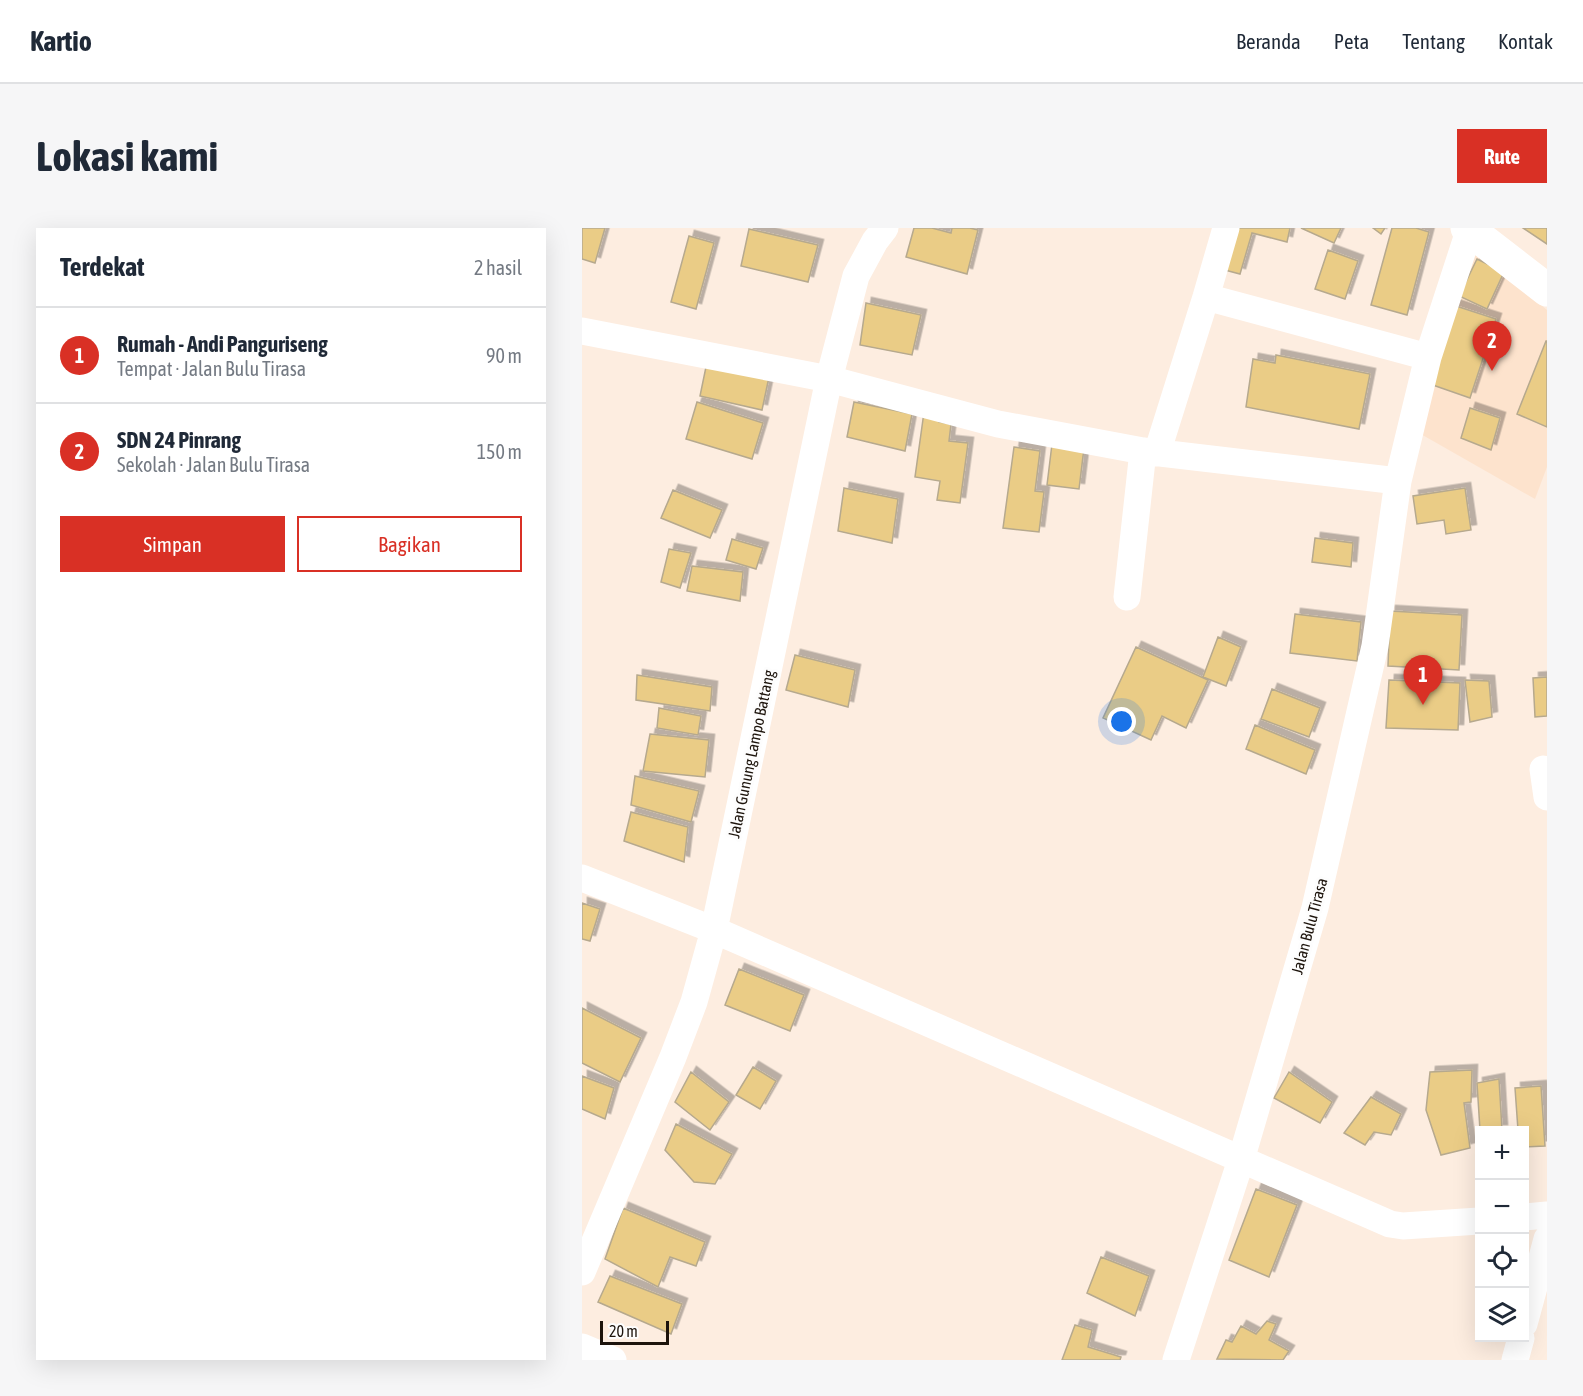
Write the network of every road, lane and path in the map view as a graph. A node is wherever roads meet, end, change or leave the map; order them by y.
1 (885, 228) edge
2 (1226, 228) edge
3 (1469, 229) edge
4 (1547, 290) edge
5 (1206, 297) junction
6 (582, 331) edge
7 (1428, 357) junction
8 (829, 379) junction
9 (1150, 452) junction
10 (1398, 481) junction
11 (1127, 597) dead end
12 (1543, 769) dead end
13 (1547, 797) edge
14 (582, 878) edge
15 (714, 930) junction
16 (1241, 1160) junction
17 (1547, 1215) edge
18 (1529, 1217) edge
19 (1475, 1221) edge
20 (1547, 1239) edge
21 (582, 1272) edge
22 (1529, 1305) edge
23 (1520, 1342) edge
24 (582, 1347) edge
25 (613, 1360) edge
26 (1176, 1360) edge
27 (1515, 1360) edge

1 - 8 street, Jalan Gunung Lampo Battang
2 - 5 street
3 - 4 main road
3 - 7 street, Jalan Bulu Tirasa
5 - 7 street
5 - 9 street
6 - 8 street
7 - 10 street, Jalan Bulu Tirasa
8 - 9 street
8 - 15 street, Jalan Gunung Lampo Battang
9 - 10 street
9 - 11 street
10 - 16 street, Jalan Bulu Tirasa
12 - 13 street
14 - 15 street
15 - 16 street
15 - 21 street, Jalan Gunung Lampo Battang
16 - 19 street
16 - 26 street, Jalan Bulu Tirasa
17 - 18 street
20 - 22 street
23 - 27 street
24 - 25 street

